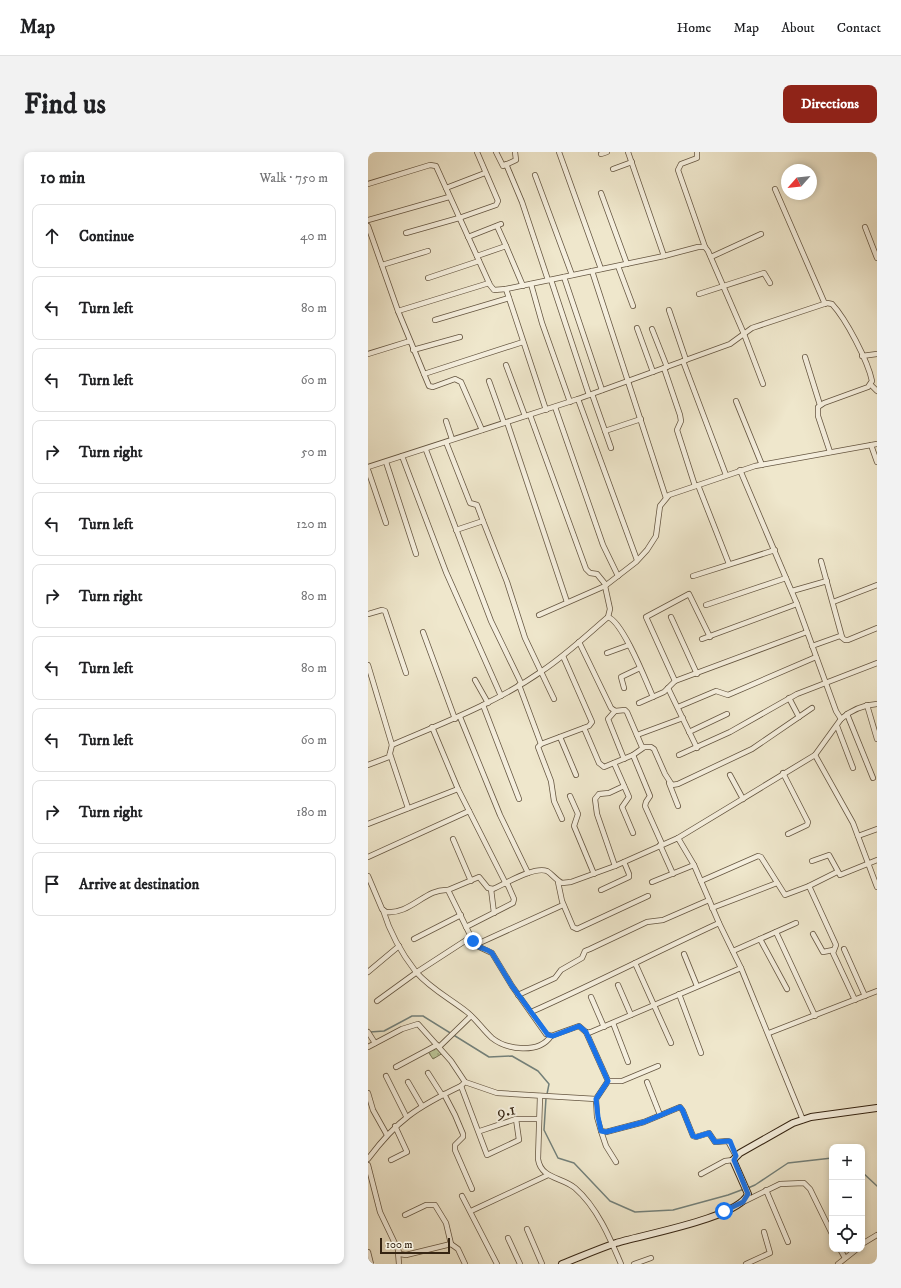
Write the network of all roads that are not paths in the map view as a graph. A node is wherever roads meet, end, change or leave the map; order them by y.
1 (477, 152) edge
2 (496, 152) edge
3 (515, 152) edge
4 (559, 152) edge
5 (607, 152) edge
6 (628, 152) edge
7 (697, 152) edge
8 (601, 154) dead end
9 (632, 162) junction
10 (506, 164) junction
11 (613, 169) dead end
12 (485, 173) junction
13 (535, 175) dead end
14 (368, 184) edge
15 (446, 188) junction
16 (775, 189) dead end
17 (601, 194) dead end
18 (449, 197) junction
19 (459, 218) junction
20 (368, 220) edge
21 (368, 226) edge
22 (865, 227) dead end
23 (406, 233) dead end
24 (761, 234) dead end
25 (468, 237) junction
26 (506, 246) junction
27 (705, 247) junction
28 (428, 251) dead end
29 (664, 256) junction
30 (711, 257) junction
31 (877, 258) edge
32 (478, 259) junction
33 (627, 264) junction
34 (382, 265) junction
35 (618, 266) junction
36 (601, 269) junction
37 (592, 271) junction
38 (572, 275) junction
39 (564, 277) junction
40 (428, 278) dead end
41 (550, 280) junction
42 (489, 283) junction
43 (770, 283) dead end
44 (531, 284) junction
45 (523, 286) junction
46 (723, 286) junction
47 (506, 289) junction
48 (699, 294) dead end
49 (509, 298) junction
50 (825, 304) junction
51 (633, 306) dead end
52 (669, 310) dead end
53 (398, 311) junction
54 (436, 320) dead end
55 (637, 328) dead end
56 (652, 329) dead end
57 (744, 334) junction
58 (460, 336) dead end
59 (410, 341) junction
60 (523, 342) junction
61 (414, 350) junction
62 (368, 354) edge
63 (877, 354) edge
64 (862, 356) junction
65 (805, 357) dead end
66 (684, 360) junction
67 (506, 365) dead end
68 (665, 367) junction
69 (653, 372) junction
70 (424, 374) junction
71 (489, 381) dead end
72 (628, 381) junction
73 (763, 384) dead end
74 (873, 384) edge
75 (602, 390) junction
76 (877, 391) edge
77 (591, 395) junction
78 (578, 399) junction
79 (736, 401) dead end
80 (570, 402) junction
81 (820, 405) junction
82 (555, 407) junction
83 (546, 410) junction
84 (530, 415) junction
85 (524, 416) junction
86 (641, 419) junction
87 (446, 421) dead end
88 (506, 422) junction
89 (482, 430) junction
90 (605, 431) junction
91 (452, 439) junction
92 (446, 442) junction
93 (877, 444) edge
94 (871, 445) junction
95 (611, 448) dead end
96 (426, 450) junction
97 (830, 452) junction
98 (402, 456) junction
99 (386, 462) junction
100 (877, 462) edge
101 (762, 465) junction
102 (368, 467) edge
103 (368, 470) edge
104 (740, 470) junction
105 (726, 475) junction
106 (697, 485) junction
107 (666, 498) junction
108 (483, 521) junction
109 (386, 523) dead end
110 (456, 530) junction
111 (775, 550) junction
112 (416, 554) dead end
113 (638, 560) junction
114 (821, 561) dead end
115 (729, 564) junction
116 (618, 576) junction
117 (693, 576) dead end
118 (786, 578) junction
119 (827, 581) junction
120 (877, 584) edge
121 (606, 585) junction
122 (792, 591) junction
123 (567, 602) junction
124 (833, 602) junction
125 (797, 604) junction
126 (706, 605) dead end
127 (368, 614) edge
128 (539, 615) dead end
129 (608, 617) junction
130 (671, 617) dead end
131 (877, 628) edge
132 (423, 632) dead end
133 (807, 632) junction
134 (710, 637) junction
135 (842, 637) junction
136 (702, 640) dead end
137 (579, 642) junction
138 (629, 645) junction
139 (812, 646) junction
140 (607, 653) dead end
141 (563, 656) junction
142 (816, 657) junction
143 (877, 663) edge
144 (368, 665) edge
145 (640, 668) junction
146 (542, 672) junction
147 (406, 673) dead end
148 (697, 674) junction
149 (475, 680) dead end
150 (674, 681) junction
151 (826, 683) junction
152 (520, 684) junction
153 (624, 688) dead end
154 (668, 688) junction
155 (501, 696) junction
156 (653, 697) junction
157 (789, 698) junction
158 (554, 699) dead end
159 (639, 703) dead end
160 (486, 704) junction
161 (877, 704) edge
162 (867, 705) junction
163 (678, 707) junction
164 (812, 708) dead end
165 (615, 711) junction
166 (727, 714) dead end
167 (847, 714) junction
168 (460, 717) junction
169 (683, 718) junction
170 (799, 718) junction
171 (455, 719) junction
172 (841, 719) junction
173 (837, 726) junction
174 (432, 727) junction
175 (584, 728) junction
176 (689, 732) junction
177 (637, 735) junction
178 (560, 737) junction
179 (877, 739) edge
180 (541, 744) junction
181 (392, 745) junction
182 (643, 748) junction
183 (697, 748) junction
184 (390, 754) junction
185 (633, 755) junction
186 (679, 755) dead end
187 (815, 755) junction
188 (624, 759) junction
189 (614, 764) junction
190 (368, 765) edge
191 (854, 768) dead end
192 (783, 773) junction
193 (576, 775) dead end
194 (730, 775) dead end
195 (873, 778) dead end
196 (669, 783) junction
197 (624, 786) junction
198 (458, 789) junction
199 (570, 796) dead end
200 (519, 799) dead end
201 (743, 799) junction
202 (678, 806) dead end
203 (408, 808) junction
204 (469, 811) junction
205 (562, 819) dead end
206 (368, 824) edge
207 (877, 829) edge
208 (633, 833) dead end
209 (788, 834) dead end
210 (858, 836) junction
211 (678, 838) junction
212 (453, 840) dead end
213 (661, 844) junction
214 (368, 857) edge
215 (877, 860) edge
216 (812, 861) dead end
217 (624, 862) junction
218 (868, 864) junction
219 (694, 865) junction
220 (615, 866) junction
221 (837, 872) junction
222 (528, 873) junction
223 (594, 874) junction
224 (673, 874) junction
225 (368, 876) edge
226 (471, 881) junction
227 (701, 881) junction
228 (558, 882) junction
229 (652, 882) dead end
230 (507, 883) junction
231 (777, 883) junction
232 (809, 886) junction
233 (877, 887) edge
234 (491, 889) junction
235 (448, 890) junction
236 (601, 890) dead end
237 (648, 896) dead end
238 (709, 900) junction
239 (563, 905) junction
240 (712, 908) junction
241 (382, 909) junction
242 (494, 913) junction
243 (461, 916) junction
244 (796, 923) dead end
245 (719, 924) junction
246 (466, 927) junction
247 (776, 932) junction
248 (813, 934) dead end
249 (471, 937) junction
250 (414, 939) dead end
251 (760, 939) junction
252 (475, 945) junction
253 (399, 946) junction
254 (844, 949) dead end
255 (833, 950) junction
256 (733, 951) junction
257 (684, 954) dead end
258 (635, 963) junction
259 (741, 968) junction
260 (368, 972) edge
261 (417, 972) junction
262 (618, 985) dead end
263 (697, 986) junction
264 (787, 989) dead end
265 (877, 991) edge
266 (518, 994) junction
267 (679, 994) junction
268 (865, 996) junction
269 (591, 997) dead end
270 (855, 1000) junction
271 (376, 1001) dead end
272 (654, 1005) junction
273 (531, 1012) junction
274 (631, 1015) junction
275 (471, 1016) junction
276 (815, 1016) junction
277 (613, 1024) junction
278 (604, 1027) junction
279 (586, 1032) junction
280 (769, 1033) junction
281 (369, 1034) edge
282 (551, 1036) junction
283 (375, 1043) junction
284 (671, 1043) dead end
285 (438, 1046) junction
286 (368, 1047) edge
287 (701, 1053) dead end
288 (628, 1062) dead end
289 (658, 1066) dead end
290 (396, 1068) dead end
291 (428, 1073) dead end
292 (386, 1076) dead end
293 (608, 1081) junction
294 (408, 1082) dead end
295 (647, 1082) dead end
296 (463, 1084) junction
297 (368, 1093) edge
298 (443, 1095) junction
299 (541, 1096) junction
300 (596, 1099) junction
301 (422, 1106) junction
302 (877, 1108) edge
303 (660, 1115) junction
304 (406, 1116) junction
305 (516, 1119) junction
306 (539, 1119) junction
307 (802, 1120) junction
308 (395, 1126) junction
309 (480, 1131) junction
310 (601, 1131) junction
311 (387, 1135) junction
312 (368, 1156) edge
313 (735, 1158) junction
314 (391, 1160) dead end
315 (616, 1162) dead end
316 (368, 1165) edge
317 (701, 1174) dead end
318 (548, 1175) junction
319 (472, 1189) dead end
320 (766, 1190) junction
321 (462, 1196) dead end
322 (743, 1202) junction
323 (471, 1211) junction
324 (405, 1215) dead end
325 (829, 1228) edge
326 (527, 1229) dead end
327 (764, 1232) dead end
328 (877, 1235) edge
329 (508, 1238) dead end
330 (788, 1242) dead end
331 (865, 1242) edge
332 (451, 1244) junction
333 (612, 1244) junction
334 (368, 1252) edge
335 (398, 1252) junction
336 (842, 1252) edge
337 (853, 1252) edge
338 (651, 1258) dead end
339 (845, 1258) junction
340 (371, 1264) edge
341 (399, 1264) edge
342 (466, 1264) edge
343 (497, 1264) edge
344 (520, 1264) edge
345 (542, 1264) edge
346 (562, 1264) edge
347 (621, 1264) edge
348 (634, 1264) edge
349 (746, 1264) edge
350 (838, 1264) edge

1 - 12 street
2 - 10 street
3 - 10 street
4 - 36 street
5 - 8 street
6 - 9 street
7 - 27 street
9 - 11 street
9 - 29 street
10 - 41 street
12 - 15 street
12 - 19 street
13 - 38 street
14 - 15 street
15 - 18 street
16 - 50 street
17 - 33 street
18 - 19 street
18 - 20 street
19 - 23 street
19 - 25 street
21 - 34 street
22 - 31 street
24 - 30 street
25 - 26 street
25 - 32 street
26 - 32 street
26 - 45 street
27 - 29 street
27 - 30 street
28 - 34 street
29 - 33 street
30 - 46 street
32 - 40 street
32 - 42 street
33 - 35 street
34 - 53 street
35 - 36 street
35 - 51 street
36 - 37 street
37 - 38 street
37 - 72 street
38 - 39 street
39 - 41 street
39 - 75 street
41 - 44 street
41 - 77 street
42 - 47 street
42 - 53 street
43 - 46 street
44 - 45 street
44 - 80 street
45 - 47 street
46 - 48 street
46 - 57 street
47 - 49 street
49 - 54 street
49 - 60 street
50 - 57 street
50 - 64 street
52 - 66 street
53 - 59 street
55 - 69 street
56 - 68 street
57 - 66 street
57 - 73 street
58 - 61 street
59 - 61 street
59 - 62 street
60 - 70 street
60 - 83 street
61 - 70 street
63 - 64 street
64 - 74 street
65 - 81 street
66 - 68 street
66 - 105 street
67 - 85 street
68 - 69 street
68 - 106 street
69 - 72 street
70 - 89 street
71 - 88 street
72 - 75 street
72 - 86 street
74 - 76 street
74 - 81 street
75 - 77 street
77 - 78 street
77 - 90 street
78 - 80 street
78 - 113 street
79 - 101 street
80 - 82 street
81 - 97 street
82 - 83 street
82 - 116 street
83 - 84 street
84 - 85 street
84 - 121 street
85 - 88 street
86 - 90 street
86 - 107 street
87 - 91 street
88 - 89 street
88 - 123 street
89 - 91 street
90 - 95 street
91 - 92 street
92 - 96 street
92 - 108 street
93 - 94 street
94 - 97 street
94 - 100 street
96 - 98 street
96 - 110 street
97 - 101 street
98 - 99 street
98 - 155 street
99 - 102 street
99 - 112 street
101 - 104 street
103 - 109 street
104 - 105 street
104 - 111 street
105 - 106 street
106 - 107 street
106 - 115 street
107 - 113 street
108 - 110 street
108 - 146 street
110 - 152 street
111 - 115 street
111 - 118 street
113 - 116 street
114 - 119 street
115 - 117 street
116 - 121 street
118 - 122 street
118 - 126 street
119 - 122 street
119 - 124 street
120 - 124 street
121 - 123 street
121 - 129 street
122 - 125 street
123 - 128 street
124 - 135 street
125 - 133 street
125 - 134 street
127 - 147 street
129 - 137 street
129 - 138 street
130 - 148 street
131 - 135 street
132 - 171 street
133 - 139 street
133 - 148 street
134 - 136 street
134 - 150 street
135 - 139 street
137 - 141 street
137 - 165 street
138 - 140 street
138 - 145 street
139 - 142 street
141 - 146 street
141 - 175 street
142 - 151 street
142 - 163 street
143 - 151 street
144 - 181 street
145 - 153 street
145 - 156 street
146 - 152 street
146 - 158 street
148 - 150 street
149 - 160 street
150 - 154 street
151 - 157 street
151 - 172 street
152 - 155 street
152 - 180 street
154 - 156 street
154 - 163 street
155 - 160 street
156 - 159 street
157 - 170 street
157 - 183 street
160 - 168 street
160 - 200 street
161 - 162 street
162 - 167 street
162 - 179 street
163 - 169 street
164 - 170 street
165 - 177 street
165 - 188 street
166 - 176 street
167 - 172 street
167 - 195 street
168 - 171 street
168 - 222 street
169 - 176 street
169 - 177 street
170 - 196 street
171 - 174 street
172 - 173 street
173 - 187 street
173 - 191 street
174 - 181 street
174 - 198 street
175 - 178 street
175 - 189 street
176 - 183 street
177 - 182 street
178 - 180 street
178 - 193 street
180 - 205 street
181 - 184 street
182 - 185 street
182 - 196 street
183 - 186 street
184 - 190 street
184 - 203 street
185 - 188 street
185 - 213 street
187 - 192 street
187 - 210 street
188 - 189 street
189 - 197 street
192 - 201 street
192 - 209 street
194 - 201 street
196 - 202 street
197 - 208 street
197 - 220 street
198 - 203 street
198 - 204 street
199 - 223 street
201 - 211 street
203 - 206 street
204 - 214 street
204 - 230 street
207 - 210 street
210 - 218 street
211 - 213 street
211 - 219 street
212 - 226 street
213 - 217 street
213 - 224 street
215 - 218 street
216 - 221 street
217 - 220 street
217 - 236 street
218 - 221 street
218 - 233 street
219 - 224 street
219 - 227 street
220 - 223 street
221 - 232 street
222 - 228 street
222 - 230 street
223 - 228 street
224 - 229 street
225 - 241 street
226 - 234 street
226 - 235 street
227 - 231 street
227 - 238 street
228 - 239 street
230 - 234 street
230 - 242 street
231 - 232 street
231 - 240 street
232 - 255 street
234 - 242 street
235 - 241 street
235 - 243 street
237 - 239 street
238 - 240 street
238 - 266 street
239 - 252 street
240 - 245 street
241 - 253 street
242 - 246 street
243 - 246 street
243 - 250 street
244 - 247 street
245 - 256 street
245 - 258 street
246 - 249 street
247 - 251 street
247 - 276 street
248 - 255 street
249 - 252 street
249 - 261 street
251 - 256 street
251 - 264 street
252 - 266 street
253 - 260 street
253 - 261 street
254 - 268 street
255 - 270 street
256 - 259 street
257 - 263 street
258 - 272 street
258 - 273 street
259 - 263 street
259 - 280 street
261 - 271 street
261 - 275 street
262 - 274 street
263 - 267 street
265 - 268 street
266 - 273 street
267 - 272 street
267 - 287 street
268 - 270 street
269 - 278 street
270 - 276 street
272 - 274 street
272 - 284 street
273 - 282 street
274 - 277 street
275 - 282 street
275 - 285 street
276 - 280 street
277 - 278 street
277 - 288 street
278 - 279 street
279 - 282 street
279 - 293 street
280 - 307 street
281 - 283 street
283 - 285 street
283 - 286 street
285 - 290 street
285 - 296 street
289 - 293 street
291 - 298 street
292 - 304 street
293 - 300 street
294 - 301 street
295 - 303 street
296 - 298 street
296 - 299 street
296 - 309 street
297 - 311 street
298 - 301 street
298 - 319 street
299 - 300 street
299 - 306 street
300 - 310 street
301 - 304 street
302 - 307 main road
303 - 310 street
303 - 313 street
304 - 308 street
305 - 306 street, 9.1
305 - 309 street, 9.1
305 - 309 street
306 - 318 street
307 - 313 main road
308 - 311 street
308 - 314 street
310 - 315 street
311 - 312 street
313 - 317 street
313 - 322 main road
316 - 335 street
318 - 323 street
318 - 333 street
320 - 322 street
320 - 325 street
320 - 330 street
321 - 323 street
322 - 333 main road
323 - 343 street
324 - 332 street
326 - 345 street
327 - 349 street
328 - 331 street
329 - 344 street
332 - 335 street
332 - 342 street
333 - 346 main road
333 - 347 street
334 - 340 street
335 - 341 street
336 - 339 street
337 - 339 street
338 - 348 street
339 - 350 street

